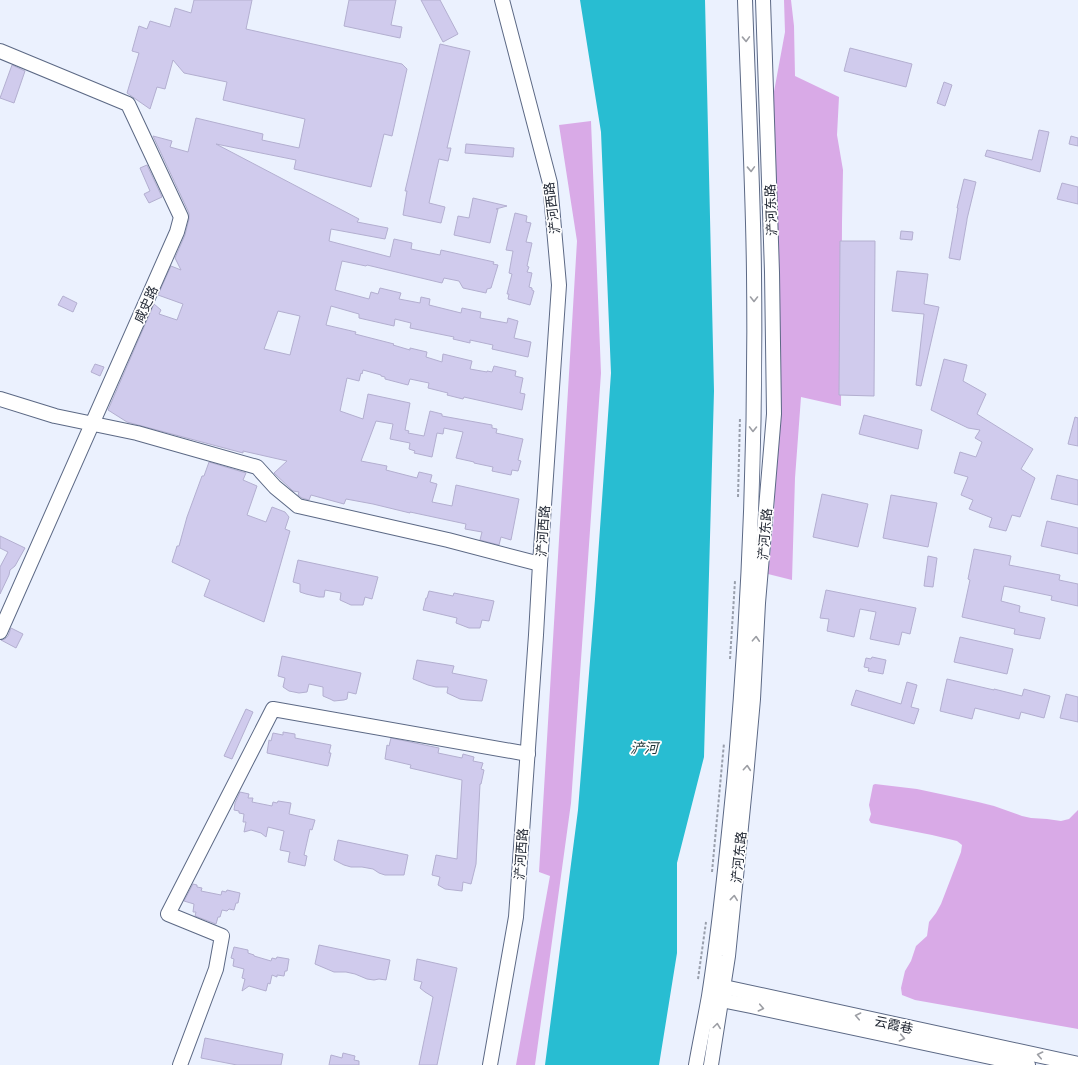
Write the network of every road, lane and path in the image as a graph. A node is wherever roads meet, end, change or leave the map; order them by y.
1 (502, 0) edge
2 (745, 0) edge
3 (763, 0) edge
4 (0, 51) edge
5 (0, 399) edge
6 (740, 412) dead end
7 (92, 424) junction
8 (738, 499) dead end
9 (540, 564) junction
10 (735, 578) dead end
11 (0, 632) edge
12 (730, 664) dead end
13 (724, 739) dead end
14 (528, 754) junction
15 (711, 878) dead end
16 (707, 917) dead end
17 (712, 991) junction
18 (1078, 1064) edge
19 (180, 1065) edge
20 (490, 1065) edge
21 (696, 1065) edge
22 (711, 1065) edge
23 (1028, 1065) edge

1 - 9 street, 浐河西路
2 -> 17 street, 浐河东路
17 -> 3 street, 浐河东路
4 - 7 street, 咸史路
5 - 7 street
6 - 8 path
7 - 9 street
7 - 11 street, 咸史路
9 - 14 street, 浐河西路
10 - 12 path
13 - 15 path
14 - 19 street
14 - 20 street, 浐河西路
16 - 17 path
18 -> 17 street, 云霞巷
17 - 21 street, 浐河东路
22 -> 17 street, 浐河东路
17 -> 23 street, 云霞巷

